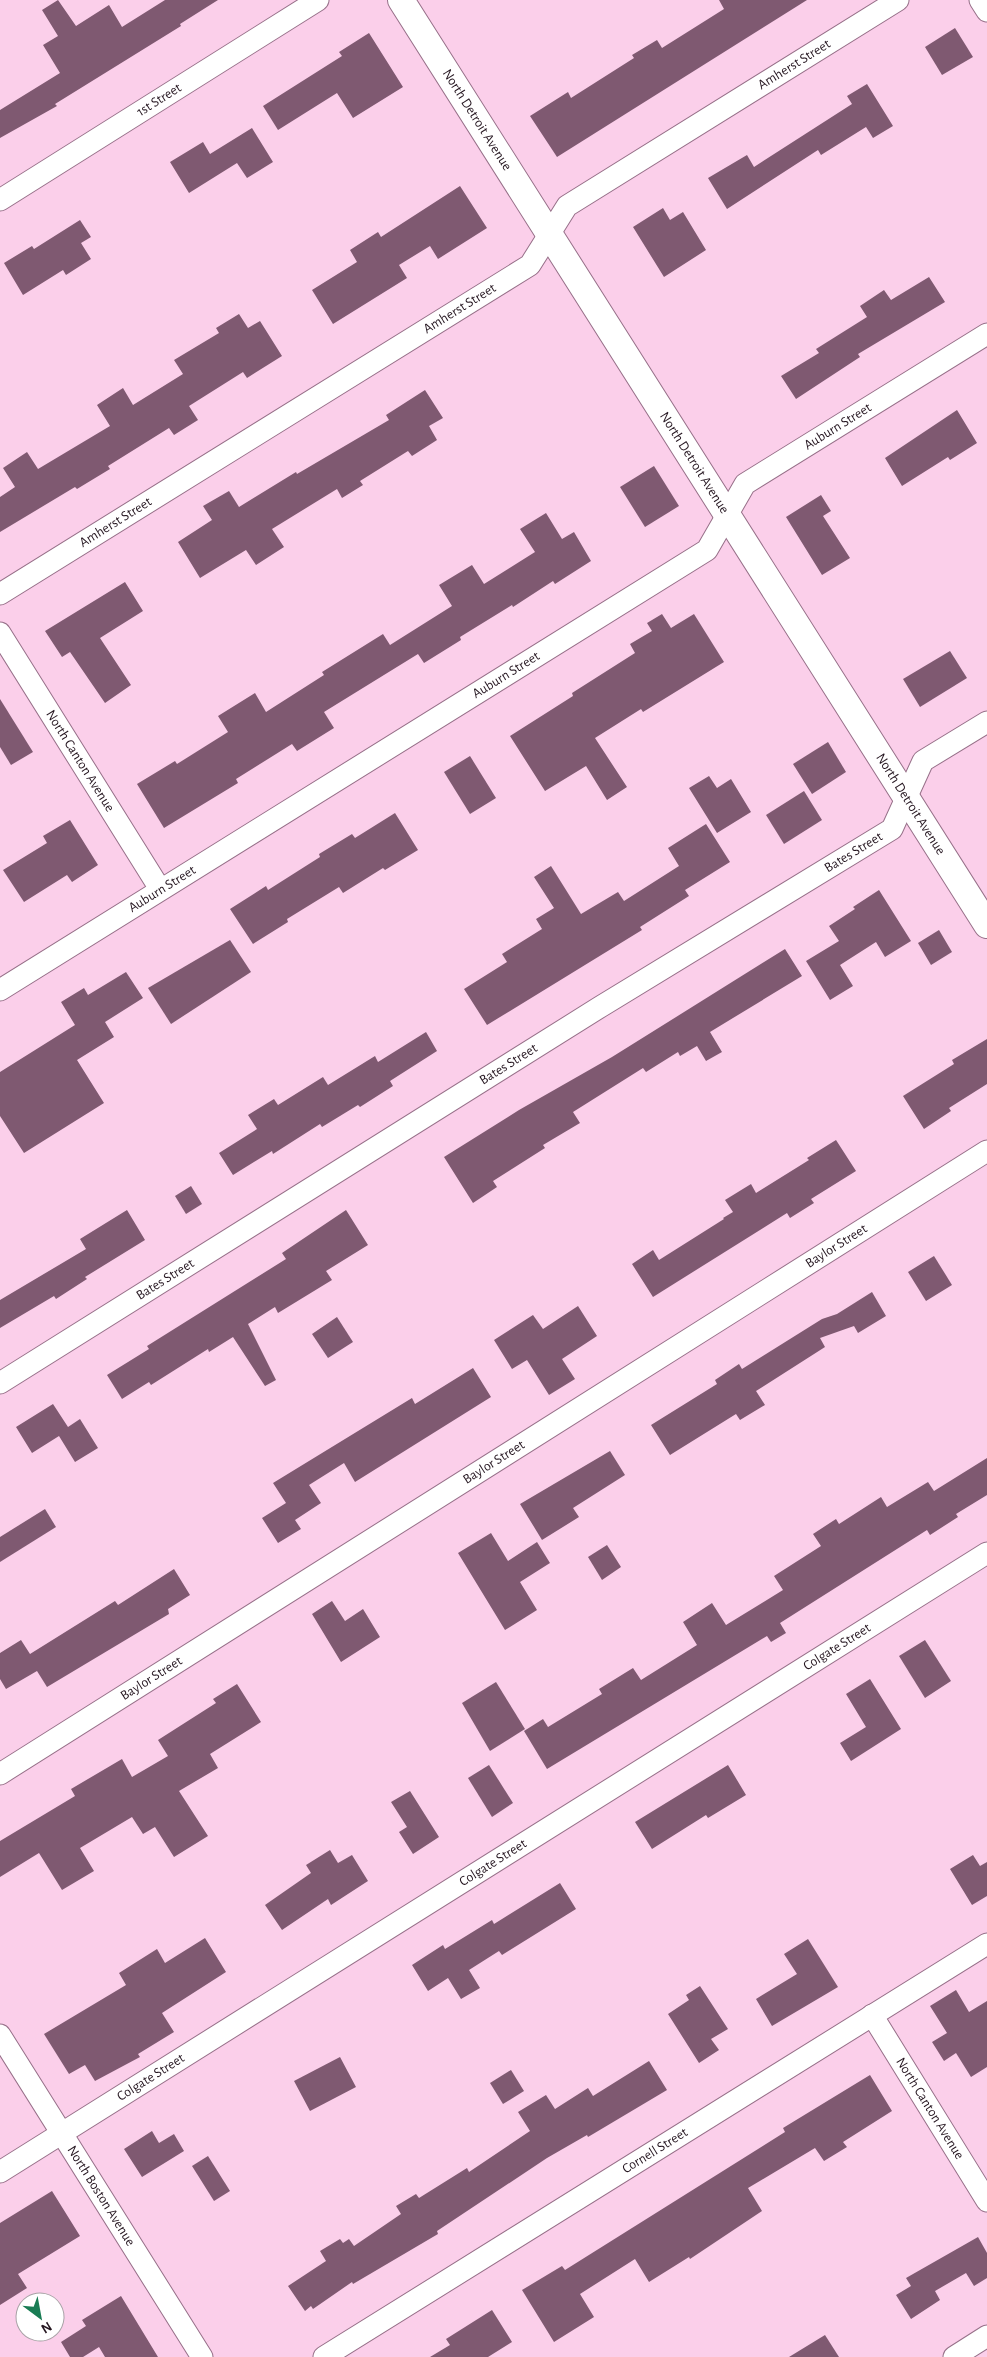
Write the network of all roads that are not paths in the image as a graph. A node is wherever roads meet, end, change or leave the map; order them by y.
1 (318, 0) edge
2 (401, 0) edge
3 (898, 0) edge
4 (980, 0) edge
5 (987, 11) edge
6 (0, 200) edge
7 (549, 235) junction
8 (987, 334) edge
9 (728, 514) junction
10 (0, 594) edge
11 (0, 633) edge
12 (987, 722) edge
13 (907, 797) junction
14 (160, 890) junction
15 (987, 924) edge
16 (0, 990) edge
17 (987, 1152) edge
18 (0, 1383) edge
19 (987, 1553) edge
20 (0, 1774) edge
21 (987, 1944) edge
22 (872, 2015) junction
23 (0, 2035) edge
24 (62, 2133) junction
25 (0, 2172) edge
26 (987, 2201) edge
27 (987, 2336) edge
28 (202, 2357) edge
29 (324, 2357) edge
30 (954, 2357) edge

1 - 6 street, 1st Street
2 - 7 street, North Detroit Avenue
3 - 7 street, Amherst Street
4 - 5 street
7 - 9 street, North Detroit Avenue
7 - 10 street, Amherst Street
8 - 9 street, Auburn Street
9 - 13 street, North Detroit Avenue
9 - 14 street, Auburn Street
11 - 14 street, North Canton Avenue
12 - 13 street, Bates Street
13 - 15 street, North Detroit Avenue
13 - 18 street, Bates Street
14 - 16 street, Auburn Street
17 - 20 street, Baylor Street
19 - 24 street, Colgate Street
21 - 22 street, Cornell Street
22 - 26 street, North Canton Avenue
22 - 29 street, Cornell Street
23 - 24 street, North Boston Avenue
24 - 25 street, Colgate Street
24 - 28 street, North Boston Avenue
27 - 30 street

